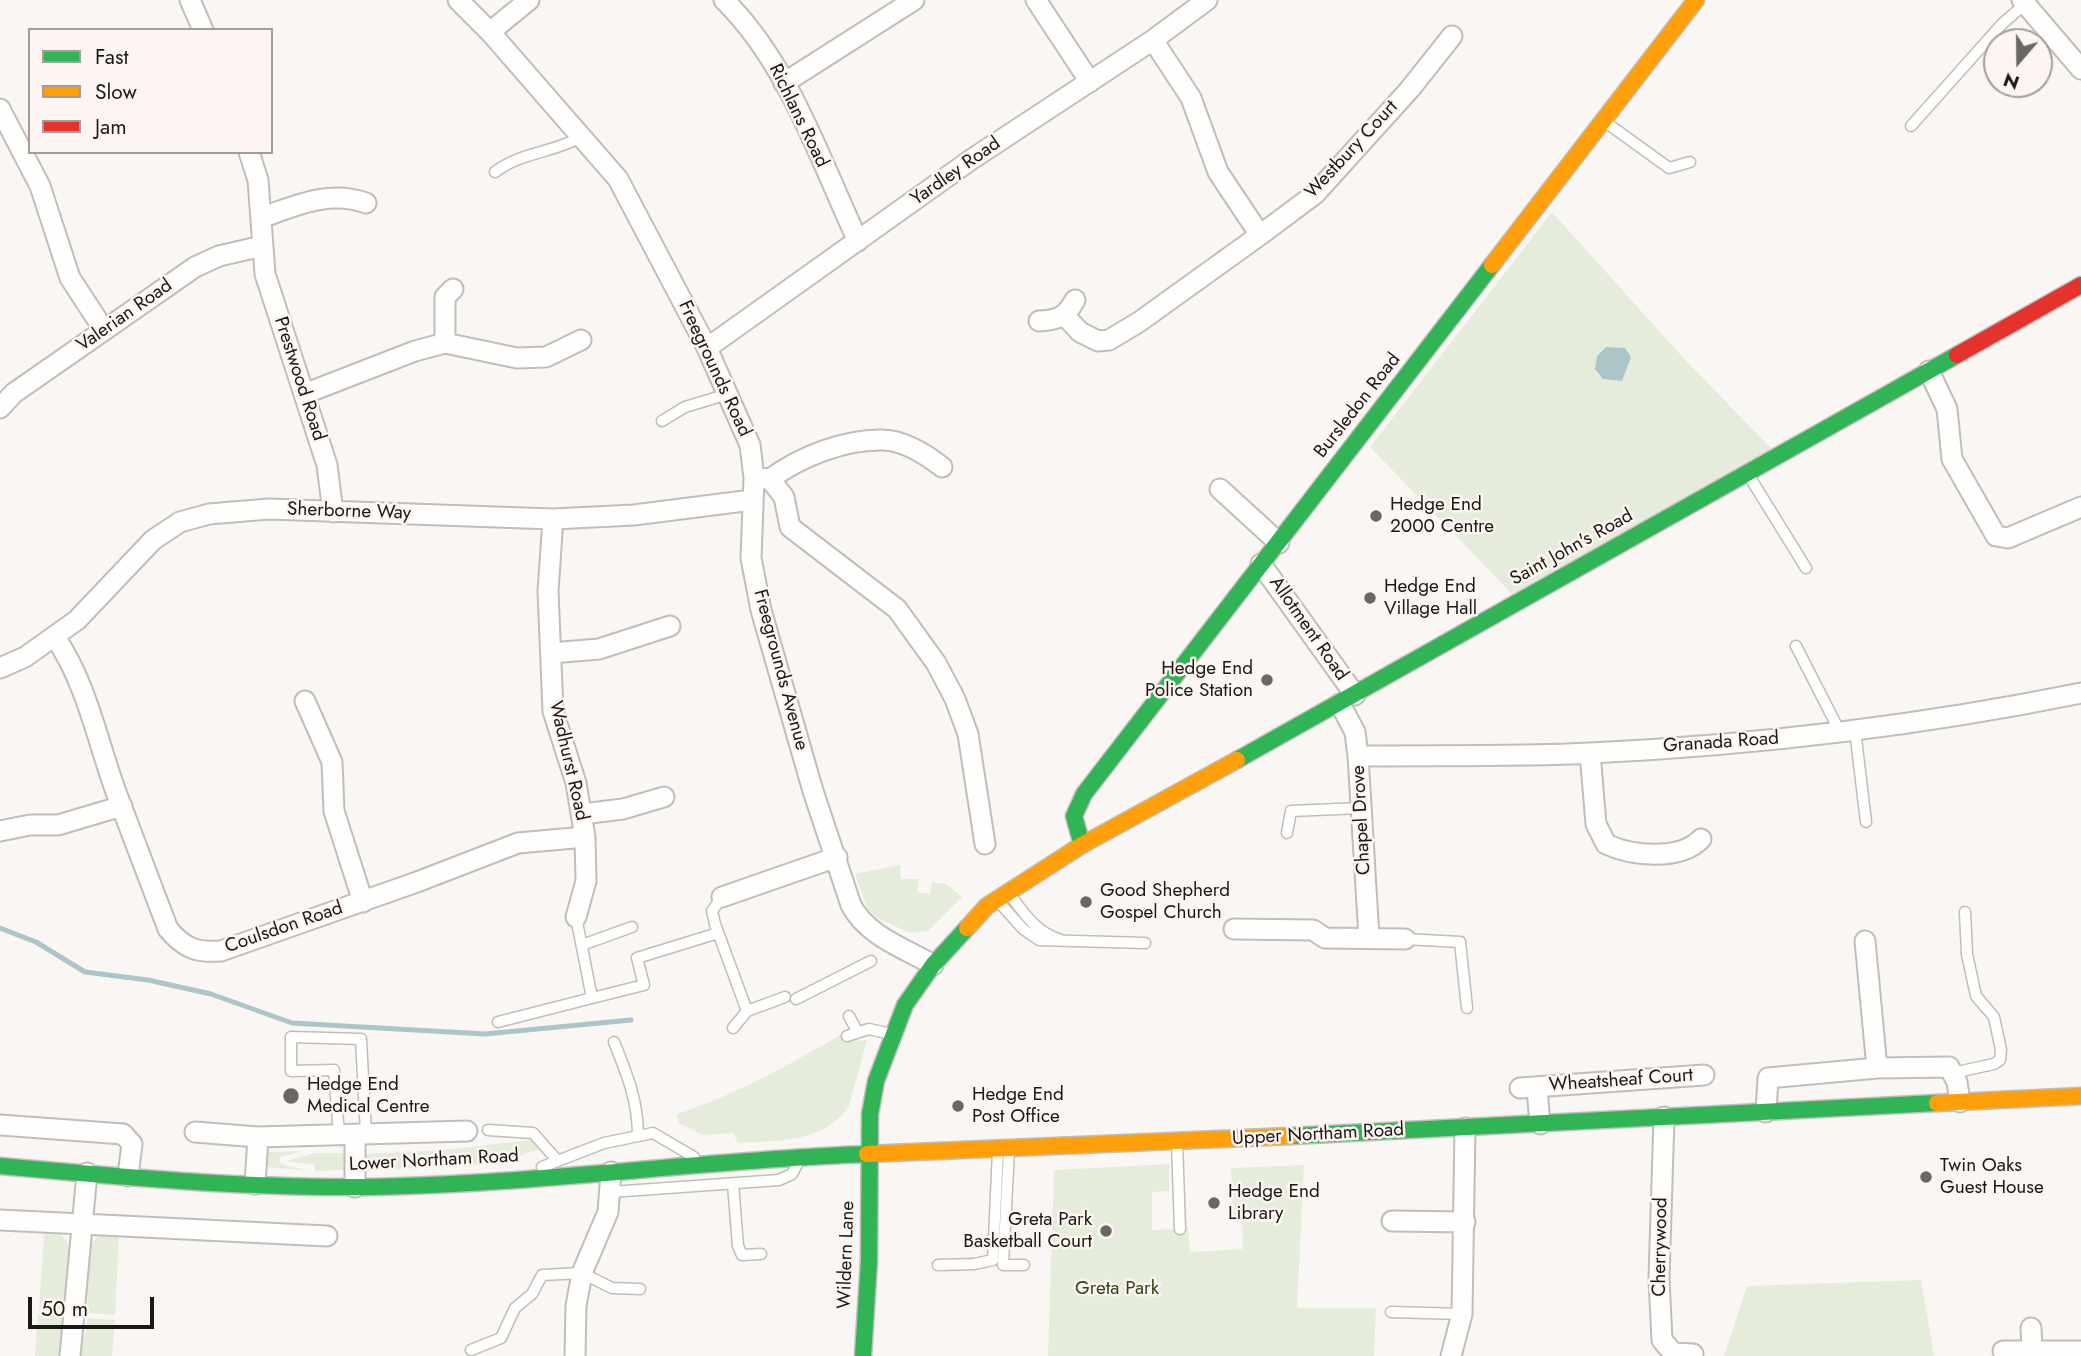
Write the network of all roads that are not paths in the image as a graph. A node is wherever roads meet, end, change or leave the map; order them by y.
1 (190, 0) edge
2 (458, 0) edge
3 (528, 0) edge
4 (724, 0) edge
5 (914, 0) edge
6 (1036, 0) edge
7 (1207, 0) edge
8 (1696, 0) edge
9 (2023, 2) edge
10 (202, 28) edge
11 (490, 32) junction
12 (1452, 36) dead end
13 (1153, 40) junction
14 (2081, 69) edge
15 (1090, 82) junction
16 (784, 83) junction
17 (0, 109) edge
18 (1604, 121) junction
19 (1911, 126) dead end
20 (581, 137) junction
21 (250, 154) edge
22 (1690, 162) dead end
23 (495, 172) dead end
24 (357, 194) dead end
25 (263, 217) junction
26 (1260, 236) junction
27 (858, 241) junction
28 (262, 246) junction
29 (2081, 285) edge
30 (453, 289) dead end
31 (1039, 321) dead end
32 (104, 330) junction
33 (581, 340) dead end
34 (445, 343) junction
35 (707, 348) junction
36 (1929, 371) junction
37 (304, 394) junction
38 (728, 394) junction
39 (0, 408) edge
40 (662, 421) dead end
41 (938, 459) dead end
42 (1747, 474) junction
43 (762, 479) junction
44 (1220, 489) dead end
45 (752, 500) junction
46 (2081, 507) edge
47 (333, 512) junction
48 (553, 519) junction
49 (1279, 542) junction
50 (1261, 564) junction
51 (1806, 568) dead end
52 (670, 626) dead end
53 (55, 637) junction
54 (1796, 646) dead end
55 (551, 653) junction
56 (0, 668) edge
57 (2081, 692) edge
58 (1348, 699) junction
59 (305, 701) dead end
60 (1847, 731) junction
61 (1590, 753) junction
62 (1358, 756) junction
63 (664, 797) dead end
64 (122, 806) junction
65 (1361, 808) junction
66 (582, 814) junction
67 (1866, 822) dead end
68 (0, 831) edge
69 (1287, 833) dead end
70 (585, 837) junction
71 (985, 844) dead end
72 (1082, 845) junction
73 (1699, 845) dead end
74 (837, 857) junction
75 (1002, 896) junction
76 (722, 897) joint
77 (363, 901) junction
78 (1965, 912) dead end
79 (576, 918) joint
80 (632, 926) dead end
81 (718, 933) junction
82 (1247, 934) dead end
83 (1369, 939) junction
84 (1405, 939) joint
85 (1073, 942) junction
86 (1144, 943) dead end
87 (582, 945) junction
88 (1860, 952) dead end
89 (871, 961) dead end
90 (933, 965) junction
91 (830, 982) junction
92 (836, 993) dead end
93 (785, 997) dead end
94 (592, 999) junction
95 (796, 999) dead end
96 (1467, 1008) dead end
97 (747, 1011) junction
98 (849, 1016) dead end
99 (498, 1022) dead end
100 (733, 1028) dead end
101 (892, 1034) junction
102 (614, 1042) dead end
103 (1877, 1068) junction
104 (1952, 1073) junction
105 (1704, 1075) dead end
106 (2081, 1096) edge
107 (1960, 1102) junction
108 (1766, 1112) junction
109 (1664, 1117) junction
110 (1540, 1124) junction
111 (0, 1125) edge
112 (1465, 1128) junction
113 (467, 1130) dead end
114 (488, 1130) dead end
115 (194, 1132) dead end
116 (353, 1135) junction
117 (638, 1136) junction
118 (258, 1137) junction
119 (1177, 1142) junction
120 (1003, 1150) junction
121 (869, 1155) junction
122 (802, 1156) junction
123 (557, 1160) junction
124 (702, 1163) junction
125 (0, 1166) edge
126 (611, 1172) junction
127 (87, 1173) junction
128 (128, 1176) junction
129 (516, 1178) junction
130 (733, 1184) junction
131 (255, 1185) junction
132 (355, 1186) junction
133 (611, 1192) junction
134 (0, 1220) edge
135 (1392, 1221) dead end
136 (1465, 1222) junction
137 (83, 1226) junction
138 (1180, 1229) dead end
139 (327, 1236) dead end
140 (761, 1254) dead end
141 (938, 1265) dead end
142 (1024, 1265) dead end
143 (582, 1273) junction
144 (640, 1289) dead end
145 (1391, 1312) dead end
146 (1462, 1314) junction
147 (2031, 1328) dead end
148 (471, 1350) dead end
149 (2032, 1350) junction
150 (2003, 1351) dead end
151 (2081, 1351) edge
152 (1693, 1354) edge
153 (70, 1356) edge
154 (575, 1356) edge
155 (863, 1356) edge
156 (1451, 1356) edge

1 - 10 street
2 - 11 street, Freegrounds Road
3 - 11 street
4 - 16 street, Richlans Road
5 - 16 street
6 - 15 street
7 - 13 street, Yardley Road
8 - 18 main road, Bursledon Road
9 - 14 street
9 - 19 lane
11 - 20 street, Freegrounds Road
12 - 26 street, Westbury Court
13 - 15 street, Yardley Road
13 - 26 street
15 - 27 street, Yardley Road
16 - 27 street, Richlans Road
17 - 32 street
18 - 22 lane
18 - 49 main road, Bursledon Road
20 - 23 lane
20 - 35 street, Freegrounds Road
21 - 25 street, Prestwood Road
24 - 25 street
25 - 28 street, Prestwood Road
26 - 31 street, Westbury Court
27 - 35 street, Yardley Road
28 - 32 street, Valerian Road
28 - 37 street, Prestwood Road
29 - 36 main road, Saint John's Road
30 - 34 street
32 - 39 street, Valerian Road
33 - 34 street
34 - 37 street
35 - 38 street, Freegrounds Road
36 - 42 main road, Saint John's Road
36 - 46 street
37 - 47 street, Prestwood Road
38 - 40 lane
38 - 43 street, Freegrounds Road
41 - 43 street
42 - 51 lane
42 - 58 main road, Saint John's Road
43 - 45 street, Freegrounds Avenue
43 - 71 street, Freegrounds Road
44 - 49 street
45 - 48 street, Sherborne Way
45 - 74 street, Freegrounds Avenue
47 - 48 street, Sherborne Way
47 - 53 street, Sherborne Way
48 - 55 street, Wadhurst Road
49 - 50 main road, Bursledon Road
50 - 58 street, Allotment Road
50 - 72 main road, Bursledon Road
52 - 55 street
53 - 56 street, Sherborne Way
53 - 64 street, Coulsdon Road
54 - 60 lane
55 - 66 street, Wadhurst Road
57 - 60 street, Granada Road
58 - 62 street, Chapel Drove
58 - 72 main road, Saint John's Road
59 - 77 street
60 - 61 street, Granada Road
60 - 67 lane
61 - 62 street, Granada Road
61 - 73 street
62 - 65 street, Chapel Drove
63 - 66 street
64 - 68 street
64 - 77 street, Coulsdon Road
65 - 69 lane
65 - 83 street, Chapel Drove
66 - 70 street, Wadhurst Road
70 - 77 street, Coulsdon Road
70 - 79 street, Wadhurst Road
72 - 75 main road, Saint John's Road
74 - 76 street
74 - 90 street, Freegrounds Avenue
75 - 85 lane
75 - 85 lane
75 - 90 main road, Saint John's Road
76 - 81 lane
78 - 104 lane
79 - 87 lane
80 - 87 lane
81 - 94 lane
81 - 97 lane
82 - 83 street
83 - 84 street
84 - 96 lane
85 - 86 lane
87 - 94 lane
88 - 103 street
89 - 91 lane
90 - 101 main road, Wildern Lane
91 - 92 lane
91 - 95 lane
93 - 97 lane
94 - 99 lane
97 - 100 lane
98 - 101 lane
101 - 121 main road, Wildern Lane
102 - 117 lane
103 - 104 street
103 - 108 street
104 - 107 street
105 - 110 street, Wheatsheaf Court
106 - 107 main road, Upper Northam Road
107 - 108 main road, Upper Northam Road
108 - 109 main road, Upper Northam Road
109 - 110 main road, Upper Northam Road
109 - 152 street, Cherrywood
110 - 112 main road, Upper Northam Road
111 - 128 street
112 - 119 main road, Upper Northam Road
112 - 136 street
113 - 116 street
114 - 123 lane
115 - 118 street
116 - 116 lane
116 - 118 street
116 - 132 street
117 - 123 lane
117 - 124 lane
118 - 131 street
119 - 120 main road, Upper Northam Road
119 - 138 lane
120 - 121 main road, Upper Northam Road
120 - 141 lane
120 - 142 lane
121 - 122 main road, Lower Northam Road
121 - 155 main road, Wildern Lane
122 - 124 main road, Lower Northam Road
122 - 130 lane
123 - 129 lane
124 - 126 main road, Lower Northam Road
125 - 127 main road, Lower Northam Road
126 - 129 main road, Lower Northam Road
126 - 133 street
127 - 128 main road, Lower Northam Road
127 - 137 street
128 - 131 main road, Lower Northam Road
129 - 132 main road, Lower Northam Road
130 - 133 lane
130 - 140 lane
131 - 132 main road, Lower Northam Road
133 - 143 street
134 - 137 street
135 - 136 street
136 - 146 street
137 - 139 street
137 - 153 street
143 - 144 lane
143 - 148 lane
143 - 154 street
145 - 146 lane
146 - 156 street
147 - 149 street
149 - 150 street
149 - 151 street

